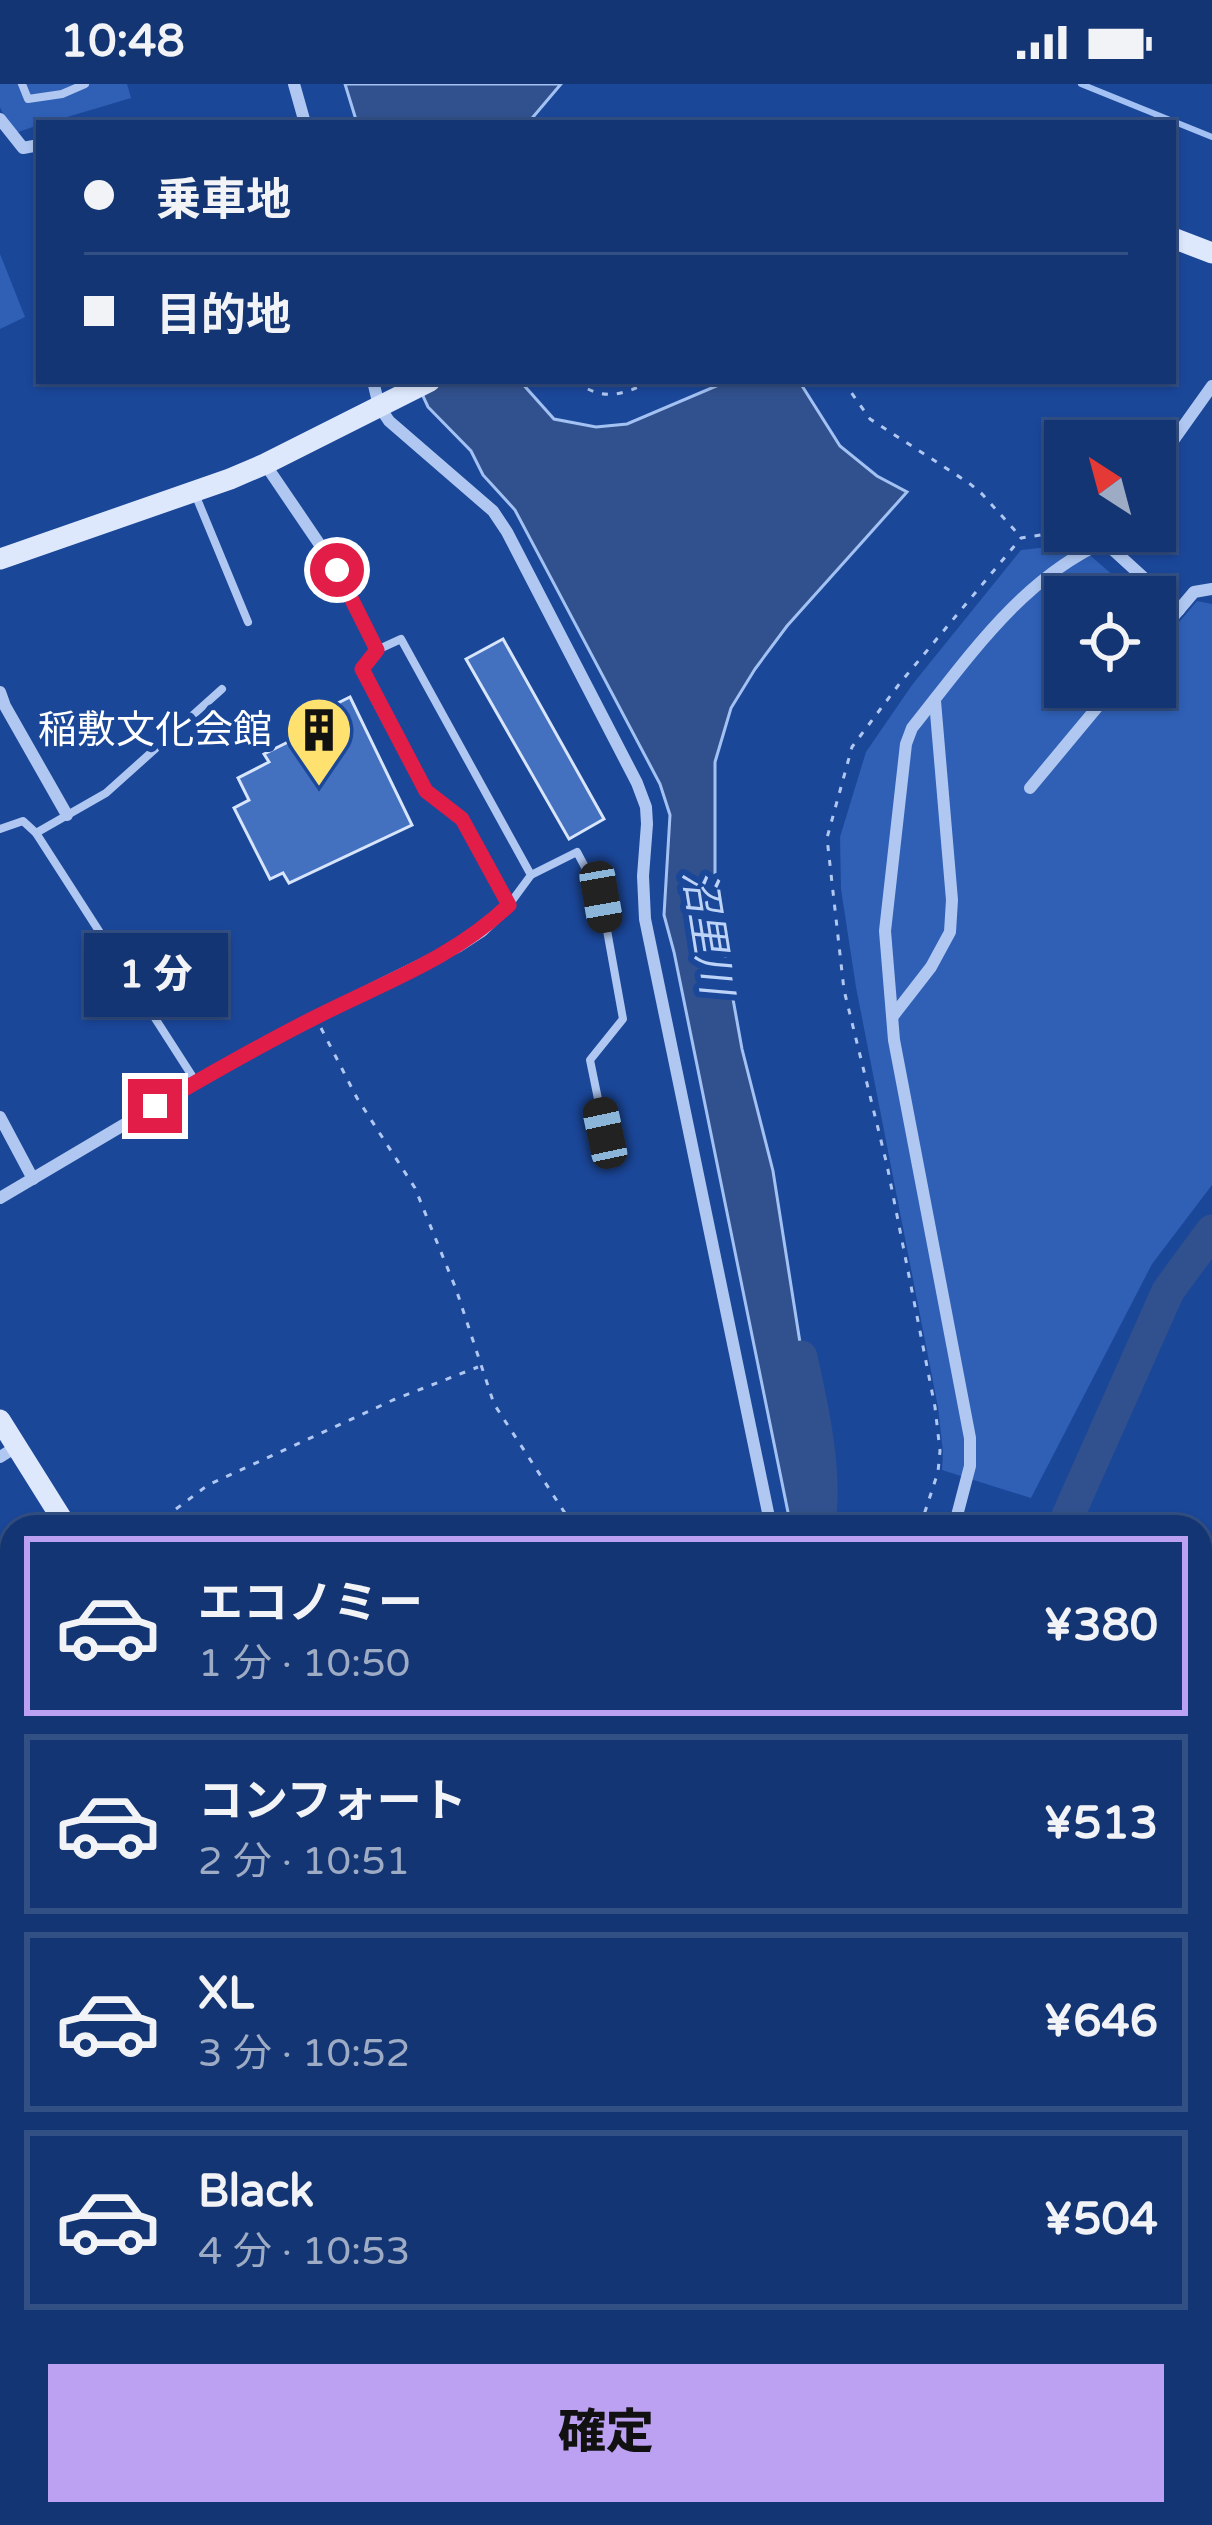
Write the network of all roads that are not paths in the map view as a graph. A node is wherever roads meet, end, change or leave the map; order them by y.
1 (22, 84) edge
2 (85, 84) edge
3 (294, 84) edge
4 (0, 119) edge
5 (304, 120) edge
6 (36, 146) edge
7 (1176, 239) edge
8 (1211, 250) edge
9 (375, 384) edge
10 (424, 384) edge
11 (1212, 386) edge
12 (386, 403) junction
13 (1176, 437) edge
14 (265, 464) junction
15 (194, 493) junction
16 (1084, 552) edge
17 (1123, 552) edge
18 (0, 559) edge
19 (1212, 589) edge
20 (1179, 610) junction
21 (1176, 614) edge
22 (248, 622) dead end
23 (377, 650) junction
24 (223, 689) dead end
25 (0, 692) edge
26 (934, 700) junction
27 (1097, 708) edge
28 (1030, 788) dead end
29 (67, 815) junction
30 (0, 829) edge
31 (36, 833) junction
32 (532, 875) junction
33 (509, 905) junction
34 (893, 1016) junction
35 (196, 1082) junction
36 (0, 1117) edge
37 (605, 1133) dead end
38 (33, 1179) junction
39 (0, 1198) edge
40 (0, 1420) edge
41 (8, 1452) edge
42 (58, 1515) edge
43 (769, 1515) edge
44 (957, 1515) edge

1 - 2 lane
3 - 5 street
4 - 6 street
7 - 8 main road
9 - 12 street
10 - 12 main road
11 - 13 street
12 - 14 main road
12 - 43 street
14 - 15 main road
14 - 23 street
15 - 18 main road
15 - 22 lane
16 - 26 street
17 - 20 street
19 - 20 street
20 - 21 street
23 - 32 lane
23 - 33 lane
24 - 29 lane
25 - 29 street
26 - 34 street
26 - 34 street
27 - 28 street
29 - 31 lane
30 - 31 lane
31 - 35 lane
32 - 33 lane
32 - 37 lane
33 - 35 street
34 - 44 street
35 - 38 street
36 - 38 street
38 - 39 street
40 - 41 main road
41 - 42 main road

